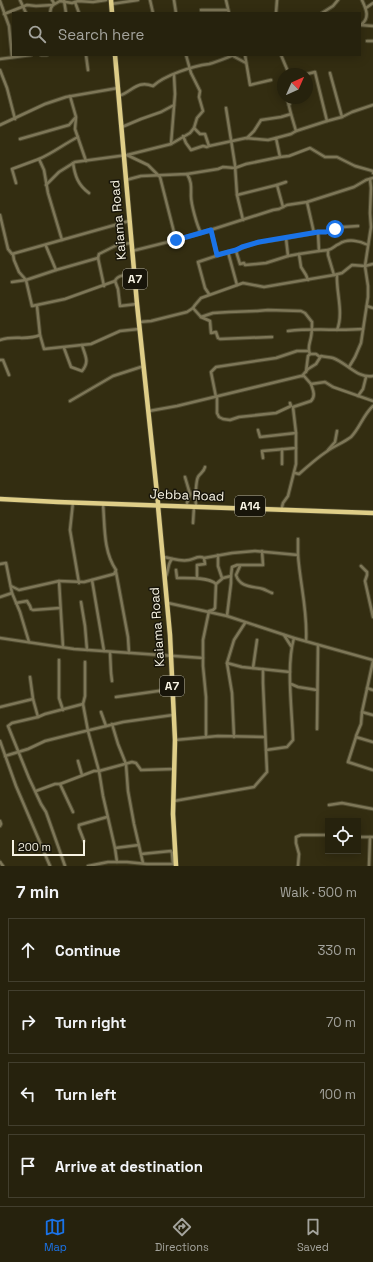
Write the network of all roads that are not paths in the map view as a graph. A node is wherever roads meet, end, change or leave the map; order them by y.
1 (20, 0) edge
2 (52, 0) edge
3 (106, 0) edge
4 (138, 0) edge
5 (150, 0) edge
6 (174, 0) edge
7 (226, 0) edge
8 (277, 0) edge
9 (338, 0) edge
10 (362, 0) edge
11 (0, 1) edge
12 (65, 1) edge
13 (93, 1) edge
14 (76, 2) junction
15 (111, 2) edge
16 (373, 3) edge
17 (53, 5) junction
18 (22, 6) junction
19 (366, 8) junction
20 (201, 10) dead end
21 (228, 11) edge
22 (25, 12) edge
23 (50, 12) edge
24 (66, 12) edge
25 (79, 12) edge
26 (112, 12) edge
27 (153, 12) edge
28 (176, 12) edge
29 (276, 12) edge
30 (324, 12) edge
31 (4, 14) junction
32 (361, 24) edge
33 (373, 26) edge
34 (367, 41) dead end
35 (373, 41) edge
36 (19, 56) edge
37 (86, 56) edge
38 (115, 56) edge
39 (186, 56) edge
40 (230, 56) edge
41 (235, 56) edge
42 (245, 56) edge
43 (281, 56) edge
44 (12, 57) junction
45 (0, 59) edge
46 (246, 63) junction
47 (286, 68) edge
48 (190, 69) junction
49 (0, 70) edge
50 (88, 70) dead end
51 (313, 72) edge
52 (330, 73) dead end
53 (174, 75) junction
54 (167, 77) junction
55 (271, 80) dead end
56 (174, 82) junction
57 (118, 88) junction
58 (70, 96) junction
59 (118, 96) junction
60 (174, 105) junction
61 (373, 105) edge
62 (289, 106) edge
63 (226, 108) dead end
64 (291, 114) junction
65 (76, 117) junction
66 (342, 117) junction
67 (15, 119) junction
68 (327, 121) junction
69 (0, 125) edge
70 (70, 125) junction
71 (121, 127) junction
72 (194, 128) junction
73 (75, 129) junction
74 (296, 131) junction
75 (184, 136) junction
76 (78, 137) junction
77 (246, 138) junction
78 (276, 138) junction
79 (20, 139) dead end
80 (232, 141) junction
81 (171, 144) junction
82 (209, 146) junction
83 (125, 156) junction
84 (280, 157) junction
85 (39, 159) junction
86 (86, 161) junction
87 (73, 164) junction
88 (235, 168) junction
89 (373, 171) edge
90 (187, 174) junction
91 (159, 176) junction
92 (372, 179) edge
93 (125, 180) junction
94 (286, 182) dead end
95 (16, 183) dead end
96 (46, 185) junction
97 (277, 185) junction
98 (89, 193) dead end
99 (236, 195) junction
100 (307, 202) junction
101 (283, 207) junction
102 (0, 215) edge
103 (243, 220) junction
104 (129, 221) junction
105 (372, 221) edge
106 (1, 224) edge
107 (358, 226) dead end
108 (211, 230) junction
109 (316, 232) junction
110 (201, 233) junction
111 (286, 238) junction
112 (62, 240) junction
113 (176, 240) junction
114 (131, 243) junction
115 (368, 245) junction
116 (46, 246) junction
117 (236, 250) junction
118 (328, 250) junction
119 (132, 251) junction
120 (319, 251) junction
121 (228, 252) junction
122 (13, 254) junction
123 (299, 254) junction
124 (217, 255) junction
125 (288, 256) junction
126 (98, 258) junction
127 (373, 264) edge
128 (365, 266) junction
129 (56, 270) junction
130 (134, 275) junction
131 (335, 275) junction
132 (26, 280) junction
133 (308, 280) junction
134 (115, 281) junction
135 (12, 282) dead end
136 (237, 285) junction
137 (104, 286) junction
138 (205, 288) junction
139 (210, 294) junction
140 (202, 298) junction
141 (137, 304) junction
142 (37, 306) junction
143 (367, 306) junction
144 (193, 308) junction
145 (373, 308) edge
146 (201, 317) junction
147 (139, 322) junction
148 (140, 328) junction
149 (312, 329) junction
150 (363, 329) junction
151 (337, 330) junction
152 (288, 331) dead end
153 (40, 335) junction
154 (272, 337) dead end
155 (34, 338) junction
156 (0, 340) edge
157 (42, 343) junction
158 (82, 345) junction
159 (64, 348) junction
160 (309, 352) junction
161 (320, 358) junction
162 (0, 360) edge
163 (144, 366) junction
164 (349, 367) junction
165 (306, 372) junction
166 (9, 375) dead end
167 (301, 376) junction
168 (373, 376) edge
169 (366, 377) junction
170 (311, 384) junction
171 (358, 396) junction
172 (217, 397) junction
173 (70, 401) dead end
174 (373, 401) edge
175 (290, 403) dead end
176 (373, 406) edge
177 (149, 411) junction
178 (258, 430) dead end
179 (337, 431) dead end
180 (296, 433) junction
181 (333, 444) junction
182 (337, 446) junction
183 (296, 448) junction
184 (282, 449) junction
185 (327, 452) junction
186 (263, 458) dead end
187 (282, 464) dead end
188 (206, 467) dead end
189 (295, 473) junction
190 (185, 477) dead end
191 (0, 498) edge
192 (73, 502) junction
193 (103, 503) junction
194 (187, 503) junction
195 (158, 504) junction
196 (195, 505) junction
197 (282, 507) junction
198 (373, 511) edge
199 (194, 522) dead end
200 (298, 538) dead end
201 (262, 551) junction
202 (218, 555) junction
203 (298, 555) junction
204 (163, 557) junction
205 (172, 558) junction
206 (204, 558) junction
207 (0, 564) edge
208 (240, 566) junction
209 (361, 566) dead end
210 (176, 570) dead end
211 (116, 572) junction
212 (231, 576) junction
213 (165, 578) junction
214 (197, 578) junction
215 (222, 578) junction
216 (92, 580) junction
217 (58, 581) junction
218 (79, 583) junction
219 (216, 584) junction
220 (11, 586) junction
221 (12, 593) junction
222 (272, 593) dead end
223 (0, 597) edge
224 (16, 602) junction
225 (81, 602) dead end
226 (167, 603) junction
227 (60, 608) junction
228 (209, 611) junction
229 (227, 616) junction
230 (373, 617) edge
231 (245, 623) junction
232 (284, 635) junction
233 (0, 638) edge
234 (294, 638) junction
235 (257, 640) dead end
236 (306, 641) junction
237 (29, 643) junction
238 (318, 645) junction
239 (63, 647) junction
240 (291, 647) junction
241 (87, 650) junction
242 (104, 651) junction
243 (110, 652) junction
244 (129, 653) junction
245 (170, 655) junction
246 (203, 658) junction
247 (58, 660) dead end
248 (373, 661) edge
249 (85, 662) dead end
250 (227, 663) junction
251 (253, 668) junction
252 (263, 669) junction
253 (290, 672) junction
254 (30, 677) dead end
255 (112, 681) dead end
256 (291, 684) junction
257 (367, 688) junction
258 (172, 689) junction
259 (317, 690) junction
260 (373, 690) edge
261 (116, 697) dead end
262 (33, 699) junction
263 (83, 704) junction
264 (0, 707) edge
265 (63, 710) junction
266 (101, 712) dead end
267 (362, 712) junction
268 (173, 715) junction
269 (373, 715) edge
270 (38, 717) junction
271 (112, 724) junction
272 (106, 726) junction
273 (316, 729) dead end
274 (88, 731) junction
275 (265, 736) junction
276 (356, 736) junction
277 (206, 737) junction
278 (234, 737) junction
279 (175, 740) junction
280 (0, 741) edge
281 (373, 742) edge
282 (266, 750) junction
283 (18, 752) junction
284 (5, 756) junction
285 (78, 761) dead end
286 (126, 764) junction
287 (175, 769) junction
288 (373, 770) edge
289 (99, 771) junction
290 (82, 775) junction
291 (60, 784) junction
292 (36, 791) junction
293 (174, 801) junction
294 (329, 805) dead end
295 (373, 809) edge
296 (73, 812) dead end
297 (107, 817) junction
298 (0, 820) edge
299 (0, 826) edge
300 (325, 835) edge
301 (361, 836) edge
302 (372, 837) edge
303 (84, 841) dead end
304 (139, 845) junction
305 (115, 848) junction
306 (141, 854) junction
307 (0, 862) edge
308 (117, 862) junction
309 (143, 864) junction
310 (101, 865) edge
311 (175, 865) edge
312 (3, 866) edge
313 (50, 866) edge
314 (65, 866) edge
315 (88, 866) edge
316 (298, 866) edge
317 (369, 866) edge

1 - 18 street
2 - 17 street
3 - 13 street
4 - 15 street
5 - 27 street
6 - 28 street
7 - 21 street
8 - 29 street
9 - 30 street
10 - 19 street
11 - 31 street
12 - 14 street
12 - 17 street
12 - 24 street
13 - 14 street
14 - 25 street
15 - 26 highway
16 - 19 street
17 - 18 street
17 - 23 street
18 - 22 street
18 - 31 street
19 - 32 street
20 - 21 street
31 - 44 street
32 - 33 street
34 - 35 street
36 - 44 street
37 - 50 street
38 - 57 highway, Kaiama Road / A7
39 - 48 street
40 - 48 street
41 - 46 street
42 - 46 street
43 - 47 street
44 - 45 street
46 - 55 street
48 - 53 street
48 - 72 street
49 - 67 street
51 - 68 street
52 - 66 street
53 - 54 street
53 - 56 street
54 - 56 street
54 - 59 street
56 - 60 street
57 - 58 street
57 - 59 highway, Kaiama Road / A7
58 - 65 street
58 - 67 street
59 - 71 highway, Kaiama Road / A7
60 - 71 street
60 - 81 street
61 - 66 street
62 - 64 street
63 - 80 street
64 - 74 street
64 - 77 street
65 - 70 street
65 - 73 street
66 - 68 street
67 - 69 street
68 - 74 street
70 - 73 street
70 - 79 street
71 - 83 highway, Kaiama Road / A7
72 - 75 street
72 - 82 street
73 - 76 street
74 - 78 street
75 - 81 street
75 - 82 street
76 - 85 street
76 - 86 street
77 - 78 street
77 - 80 street
78 - 84 street
80 - 82 street
80 - 88 street
81 - 83 street
83 - 86 street
83 - 91 street
83 - 93 highway, Kaiama Road / A7
84 - 88 street
84 - 89 street
85 - 95 street
85 - 96 street
86 - 87 street
87 - 96 street
87 - 98 street
88 - 90 street
88 - 99 street
90 - 91 street
90 - 110 street
91 - 93 street
91 - 113 street
92 - 100 street
92 - 105 street
93 - 104 highway, Kaiama Road / A7
94 - 97 street
96 - 112 street
97 - 99 street
97 - 101 street
99 - 103 street
100 - 101 street
100 - 109 street
101 - 103 street
102 - 106 street
103 - 108 street
104 - 112 street
104 - 114 highway, Kaiama Road / A7
105 - 115 street
106 - 122 street
107 - 109 street
108 - 110 street
108 - 124 street
109 - 111 street
109 - 120 street
110 - 113 street
111 - 117 street
111 - 125 street
112 - 116 street
113 - 119 street
114 - 119 highway, Kaiama Road / A7
114 - 126 street
115 - 118 street
115 - 128 street
116 - 122 street
116 - 129 street
117 - 121 street
117 - 125 street
118 - 120 street
118 - 131 street
119 - 130 highway, Kaiama Road / A7
120 - 123 street
121 - 124 street
121 - 136 street
122 - 132 street
123 - 125 street
123 - 133 street
124 - 138 street
126 - 129 street
126 - 137 street
127 - 128 street
128 - 131 street
128 - 143 street
129 - 132 street
130 - 134 street
130 - 141 highway, Kaiama Road / A7
131 - 133 street
131 - 151 street
132 - 135 street
132 - 142 street
133 - 136 street
134 - 137 street
134 - 141 street
136 - 139 street
137 - 142 street
138 - 139 street
138 - 140 street
139 - 140 street
140 - 144 street
141 - 147 highway, Kaiama Road / A7
142 - 153 street
143 - 145 street
143 - 150 street
144 - 146 street
144 - 147 street
146 - 149 street
146 - 154 street
147 - 148 highway, Kaiama Road / A7
148 - 158 street
148 - 163 highway, Kaiama Road / A7
149 - 151 street
149 - 152 street
149 - 160 street
150 - 151 street
150 - 164 street
153 - 155 street
153 - 157 street
155 - 156 street
155 - 157 street
157 - 159 street
158 - 159 street
158 - 159 street
160 - 161 street
160 - 165 street
160 - 172 street
161 - 164 street
161 - 165 street
162 - 166 street
163 - 173 street
163 - 177 highway, Kaiama Road / A7
164 - 169 street
165 - 167 street
167 - 170 street
167 - 172 street
168 - 169 street
169 - 171 street
170 - 171 street
170 - 180 street
171 - 174 street
172 - 175 street
172 - 177 street
176 - 182 street
177 - 195 highway, Kaiama Road / A7
178 - 180 street
179 - 181 street
180 - 183 street
181 - 182 street
181 - 185 street
182 - 185 street
183 - 184 street
183 - 189 street
184 - 186 street
184 - 187 street
185 - 189 street
188 - 196 street
189 - 197 street
190 - 194 street
191 - 192 highway, Jebba Road / A14
191 - 195 highway, Jebba Road / A14
192 - 193 highway, Jebba Road / A14
192 - 218 street
193 - 195 highway, Jebba Road / A14
193 - 211 street
194 - 195 highway, Jebba Road / A14
194 - 196 highway, Jebba Road / A14
195 - 196 highway, Jebba Road / A14
195 - 204 highway, Kaiama Road / A7
196 - 197 highway, Jebba Road / A14
196 - 198 highway, Jebba Road / A14
196 - 199 street
197 - 198 highway, Jebba Road / A14
200 - 203 street
201 - 202 street
201 - 203 street
201 - 208 street
202 - 206 street
202 - 215 street
203 - 236 street
204 - 205 street
204 - 213 highway, Kaiama Road / A7
205 - 206 street
205 - 213 street
206 - 214 street
207 - 220 street
208 - 212 street
208 - 222 street
209 - 230 street
210 - 214 street
211 - 216 street
211 - 244 street
212 - 215 street
212 - 229 street
213 - 226 highway, Kaiama Road / A7
214 - 219 street
215 - 219 street
216 - 218 street
216 - 242 street
217 - 218 street
217 - 220 street
217 - 227 street
219 - 228 street
220 - 221 street
221 - 223 street
221 - 224 street
224 - 227 street
224 - 237 street
225 - 241 street
226 - 228 street
226 - 245 highway, Kaiama Road / A7
227 - 239 street
228 - 229 street
228 - 246 street
229 - 231 street
231 - 232 street
231 - 250 street
232 - 234 street
232 - 240 street
233 - 237 street
234 - 236 street
234 - 240 street
235 - 251 street
236 - 238 street
237 - 239 street
238 - 248 street
238 - 259 street
239 - 241 street
240 - 253 street
241 - 242 street
242 - 243 street
243 - 244 street
243 - 255 street
244 - 245 street
245 - 246 street
245 - 258 highway, Kaiama Road / A7
246 - 277 street
247 - 265 street
248 - 257 street
249 - 263 street
250 - 251 street
250 - 278 street
251 - 252 street
252 - 253 street
252 - 275 street
253 - 256 street
254 - 262 street
256 - 259 street
256 - 282 street
257 - 260 street
257 - 267 street
258 - 261 street
258 - 268 highway, Kaiama Road / A7
259 - 273 street
262 - 264 street
262 - 270 street
263 - 265 street
263 - 274 street
265 - 270 street
266 - 272 street
267 - 269 street
267 - 276 street
268 - 271 street
268 - 279 highway, Kaiama Road / A7
270 - 283 street
271 - 272 street
271 - 286 street
272 - 274 street
274 - 283 street
274 - 289 street
275 - 278 street
275 - 282 street
276 - 281 street
276 - 288 street
277 - 278 street
277 - 279 street
279 - 287 highway, Kaiama Road / A7
280 - 284 street
282 - 293 street
283 - 284 street
283 - 292 street
284 - 313 street
285 - 290 street
286 - 287 street
286 - 289 street
286 - 304 street
287 - 293 highway, Kaiama Road / A7
289 - 290 street
289 - 297 street
290 - 291 street
291 - 292 street
291 - 296 street
292 - 314 street
293 - 311 highway, Kaiama Road / A7
294 - 295 street
297 - 303 street
297 - 305 street
298 - 299 street
300 - 316 street
301 - 302 street
302 - 317 street
304 - 305 street
304 - 306 street
305 - 308 street
306 - 309 street
306 - 311 street
307 - 312 street
308 - 309 street
308 - 310 street
309 - 311 street
310 - 315 street

